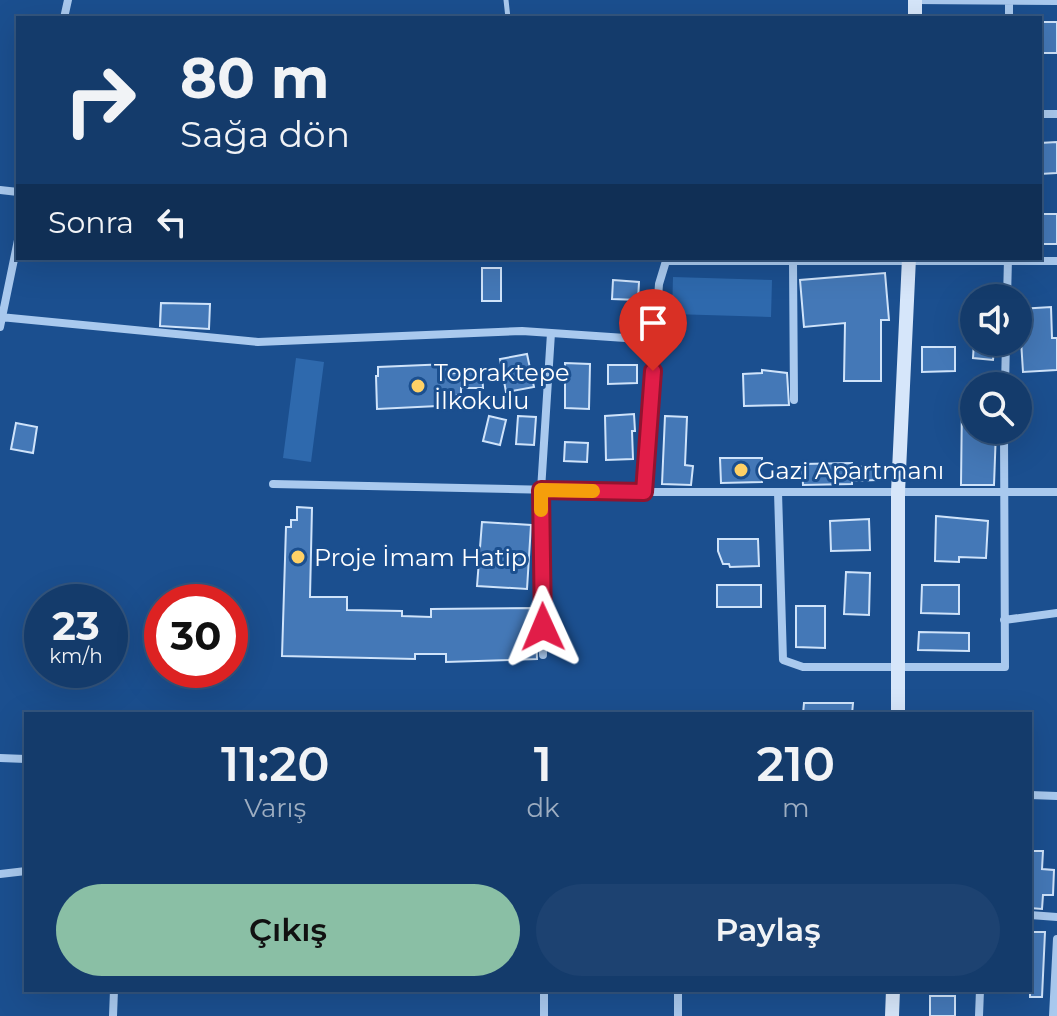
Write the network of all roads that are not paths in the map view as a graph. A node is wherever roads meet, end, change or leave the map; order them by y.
1 (914, 0) edge
2 (1009, 1) edge
3 (1057, 1) edge
4 (16, 250) edge
5 (908, 260) edge
6 (1008, 260) edge
7 (1057, 261) edge
8 (793, 262) junction
9 (1007, 284) edge
10 (1, 321) edge
11 (551, 333) junction
12 (655, 340) junction
13 (794, 400) dead end
14 (1004, 444) edge
15 (273, 484) dead end
16 (541, 490) junction
17 (644, 492) junction
18 (778, 492) junction
19 (898, 492) junction
20 (1002, 492) junction
21 (1057, 492) edge
22 (1057, 613) edge
23 (1004, 620) junction
24 (543, 655) dead end
25 (899, 665) junction
26 (898, 712) edge
27 (0, 758) edge
28 (24, 759) edge
29 (1032, 795) edge
30 (1057, 796) edge
31 (24, 871) edge
32 (0, 874) edge
33 (1032, 915) edge
34 (1057, 917) edge
35 (1057, 939) edge
36 (114, 992) edge
37 (544, 992) edge
38 (678, 992) edge
39 (893, 992) edge
40 (980, 992) edge
41 (113, 1016) edge
42 (544, 1016) edge
43 (678, 1016) edge
44 (892, 1016) edge
45 (979, 1016) edge
46 (1053, 1016) edge

1 - 2 street
2 - 3 street
4 - 10 street
5 - 6 street
5 - 8 street
5 - 19 main road
6 - 7 street
6 - 9 street
8 - 12 street
8 - 13 street
10 - 11 street
11 - 12 street
11 - 16 street
12 - 17 street
14 - 20 street
15 - 16 street
16 - 17 street
16 - 24 street
17 - 18 street
18 - 19 street
18 - 25 street
19 - 20 street
19 - 25 main road
20 - 21 street
20 - 23 street
22 - 23 street
23 - 25 street
25 - 26 main road
27 - 28 street
29 - 30 street
31 - 32 street
33 - 34 street
35 - 46 street
36 - 41 street
37 - 42 street
38 - 43 street
39 - 44 main road
40 - 45 street

